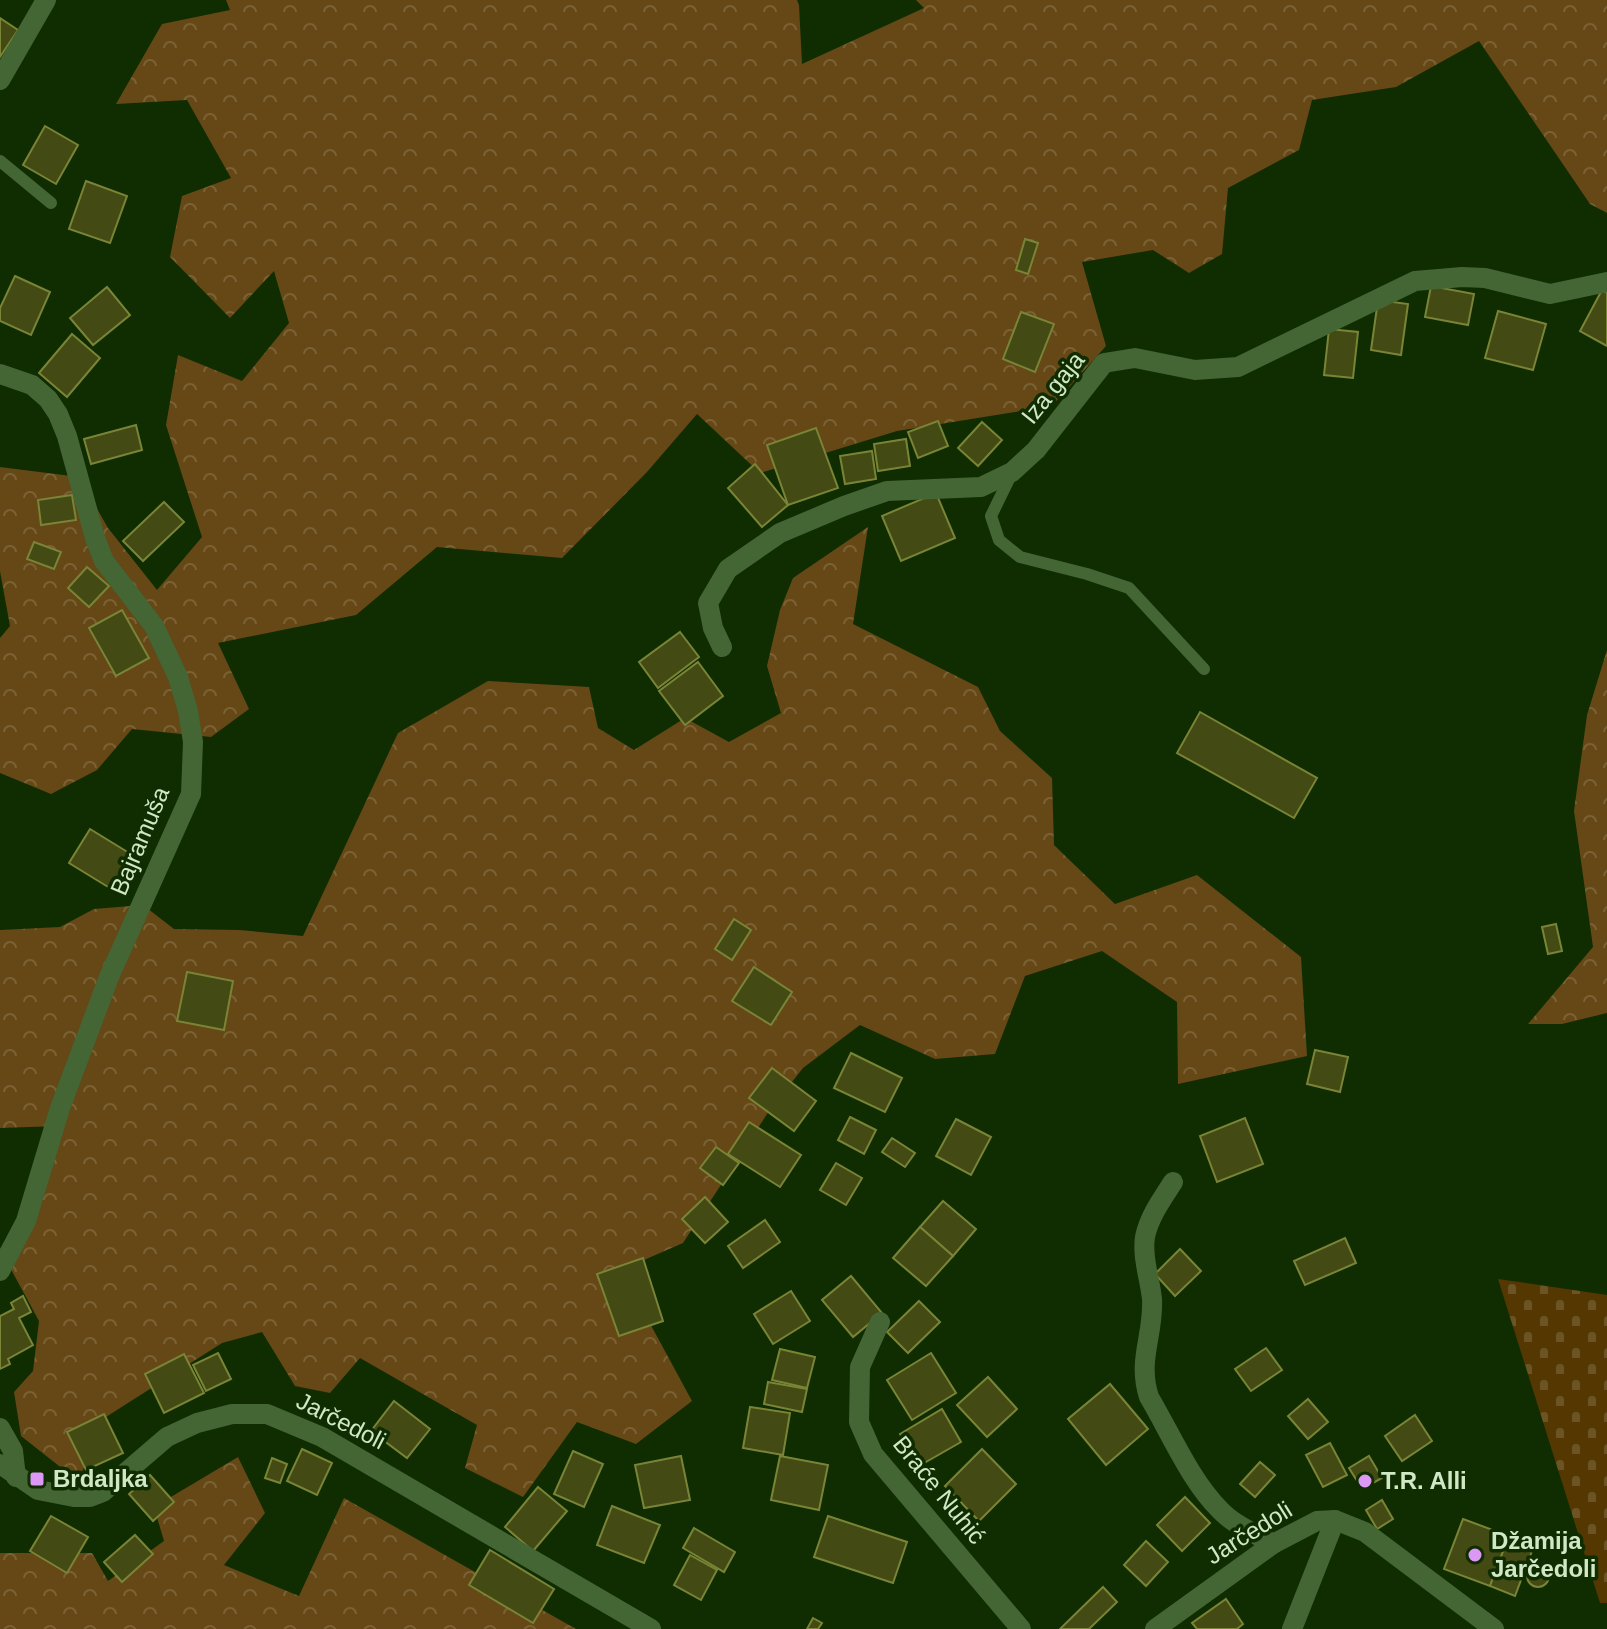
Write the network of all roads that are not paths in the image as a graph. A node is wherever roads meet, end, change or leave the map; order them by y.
1 (46, 0) edge
2 (0, 80) edge
3 (0, 161) edge
4 (51, 203) dead end
5 (1607, 282) edge
6 (0, 374) edge
7 (1012, 472) junction
8 (722, 647) dead end
9 (1204, 669) dead end
10 (1173, 1182) dead end
11 (0, 1271) edge
12 (880, 1322) dead end
13 (0, 1428) edge
14 (8, 1471) edge
15 (1335, 1520) junction
16 (1273, 1544) junction
17 (651, 1629) edge
18 (1021, 1629) edge
19 (1155, 1629) edge
20 (1292, 1629) edge
21 (1494, 1629) edge

1 - 2 street
3 - 4 lane
5 - 7 street, Iza gaja
6 - 11 street, Bajramuša
7 - 8 street, Iza gaja
7 - 9 lane
10 - 16 street
12 - 18 street, Braće Nuhić
13 - 14 street
14 - 17 street, Jarčedoli
15 - 16 street, Jarčedoli
15 - 20 street
15 - 21 street
16 - 19 street, Jarčedoli

